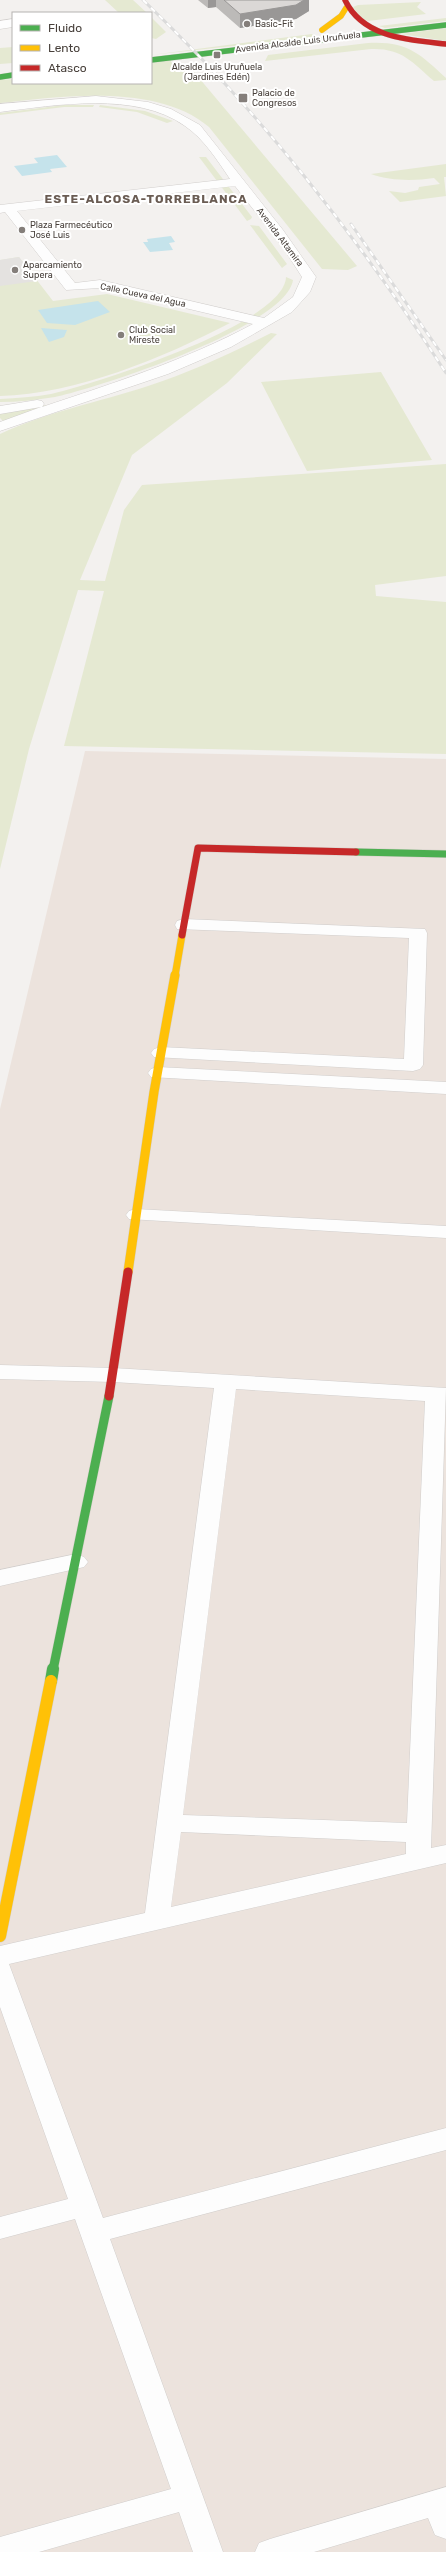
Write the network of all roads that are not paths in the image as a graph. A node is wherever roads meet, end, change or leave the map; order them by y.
1 (345, 4) edge
2 (446, 15) edge
3 (12, 23) edge
4 (0, 24) edge
5 (365, 25) junction
6 (446, 25) edge
7 (322, 30) junction
8 (382, 32) junction
9 (446, 44) edge
10 (152, 50) edge
11 (152, 60) edge
12 (12, 66) edge
13 (0, 68) edge
14 (12, 76) edge
15 (0, 77) edge
16 (0, 108) edge
17 (238, 182) junction
18 (4, 209) edge
19 (266, 323) junction
20 (124, 385) junction
21 (0, 410) edge
22 (0, 427) edge
23 (446, 854) edge
24 (184, 925) junction
25 (161, 1053) junction
26 (158, 1073) junction
27 (446, 1088) edge
28 (136, 1215) junction
29 (446, 1232) edge
30 (0, 1372) edge
31 (113, 1376) junction
32 (226, 1382) junction
33 (441, 1395) edge
34 (76, 1562) junction
35 (0, 1578) edge
36 (170, 1823) junction
37 (419, 1833) junction
38 (446, 1854) edge
39 (418, 1860) junction
40 (157, 1920) junction
41 (0, 1936) edge
42 (0, 1956) edge
43 (0, 1970) edge
44 (446, 2140) edge
45 (84, 2206) junction
46 (0, 2228) edge
47 (94, 2232) junction
48 (188, 2497) junction
49 (443, 2510) edge
50 (0, 2550) edge
51 (208, 2552) edge
52 (270, 2552) edge

1 - 5 street
1 - 7 street
2 - 5 street, Avenida Alcalde Luis Uruñuela
3 - 4 street
5 - 7 street, Avenida Alcalde Luis Uruñuela
5 - 8 street
6 - 8 street, Avenida Alcalde Luis Uruñuela
7 - 10 street, Avenida Alcalde Luis Uruñuela
8 - 9 street
8 - 11 street, Avenida Alcalde Luis Uruñuela
12 - 13 street
14 - 15 street
16 - 17 street, Avenida Altamira
17 - 18 street
17 - 19 street, Avenida Altamira
18 - 19 street, Calle Cueva del Agua
19 - 20 street, Avenida Altamira
20 - 21 street, Avenida Altamira
20 - 22 street, Avenida Altamira
23 - 24 street
24 - 25 street
24 - 25 street
25 - 26 street
26 - 27 street
26 - 28 street
28 - 29 street
28 - 31 street
30 - 31 street
31 - 32 street
31 - 34 street
32 - 33 street
32 - 36 street
33 - 37 street
34 - 35 street
34 - 41 street
36 - 37 street
36 - 40 street
37 - 39 street
38 - 39 street
39 - 40 street
40 - 42 street
43 - 45 street
44 - 47 street
45 - 46 street
45 - 47 street
47 - 48 street
48 - 50 street
48 - 51 street
49 - 52 street

